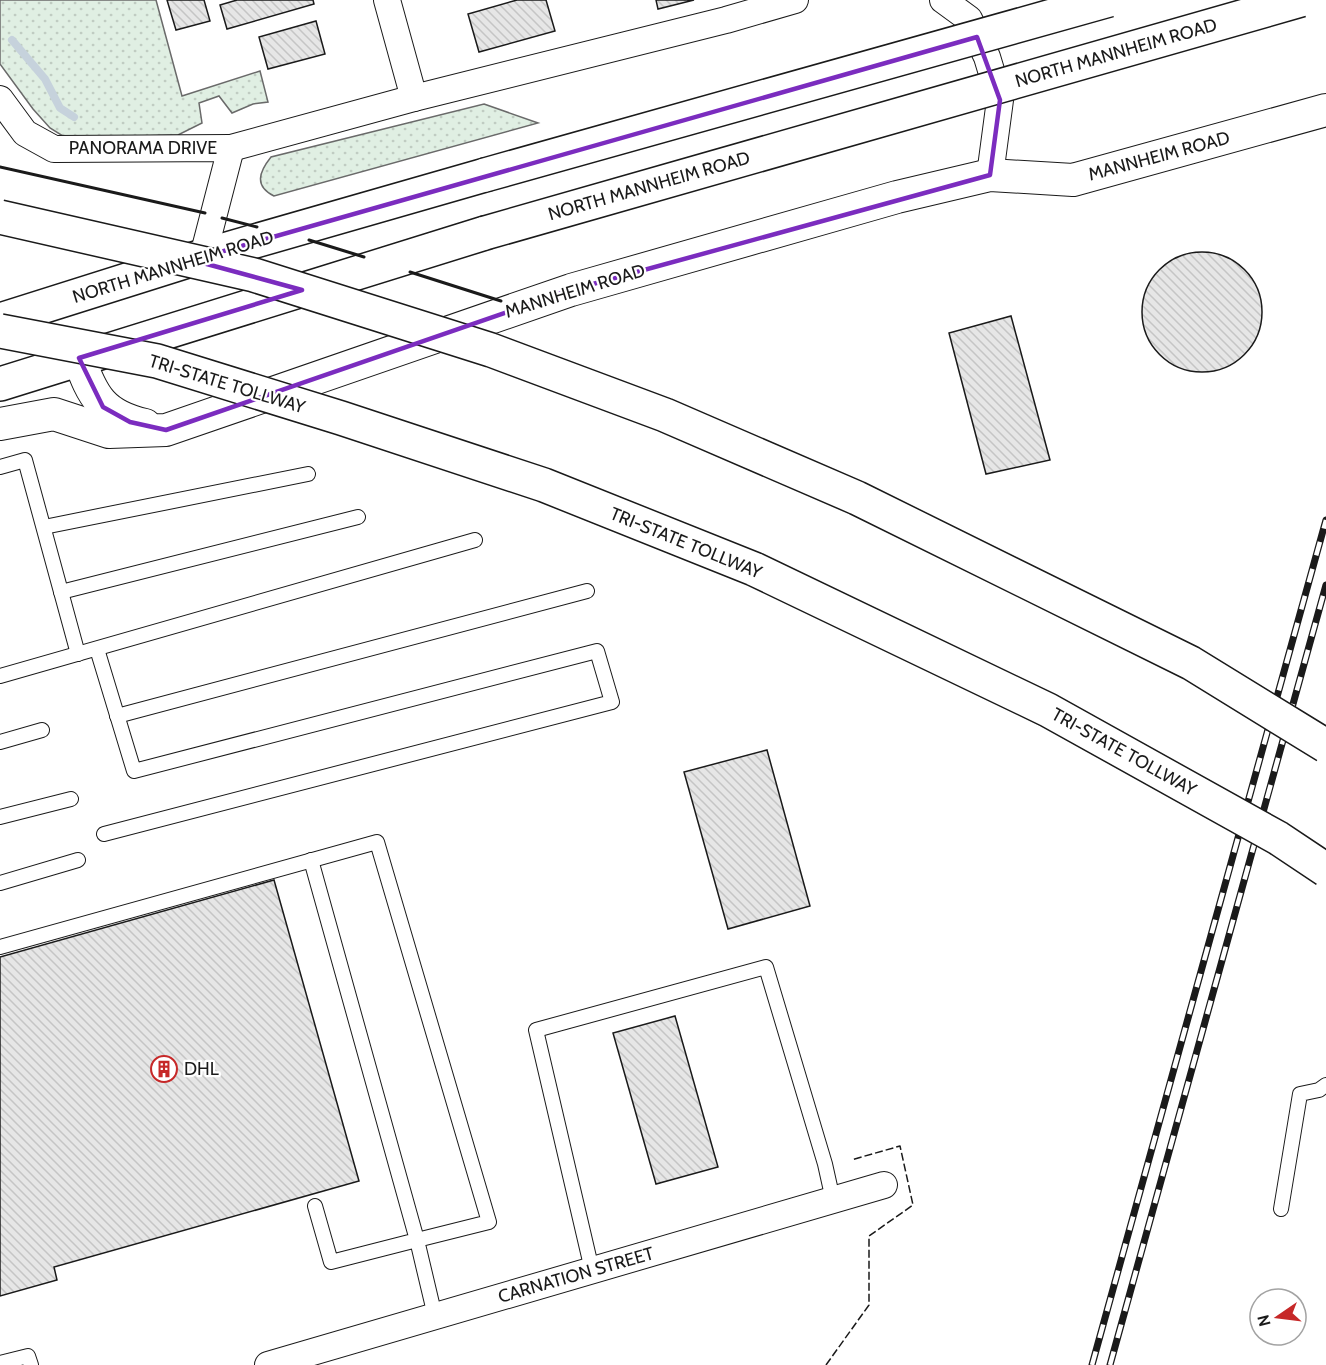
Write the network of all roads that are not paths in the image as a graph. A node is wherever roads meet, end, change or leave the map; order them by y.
1 (387, 0) edge
2 (795, 0) edge
3 (943, 0) edge
4 (1109, 0) edge
5 (1301, 0) edge
6 (414, 98) junction
7 (0, 99) edge
8 (1326, 110) edge
9 (231, 147) junction
10 (990, 175) junction
11 (0, 217) edge
12 (203, 256) junction
13 (0, 320) edge
14 (0, 331) edge
15 (79, 358) junction
16 (0, 384) edge
17 (0, 424) edge
18 (166, 430) junction
19 (0, 467) edge
20 (308, 474) dead end
21 (358, 517) dead end
22 (44, 527) junction
23 (475, 540) dead end
24 (587, 591) dead end
25 (61, 592) junction
26 (97, 649) junction
27 (78, 654) junction
28 (0, 676) edge
29 (117, 716) junction
30 (42, 730) dead end
31 (0, 742) edge
32 (1326, 746) edge
33 (71, 800) dead end
34 (0, 817) edge
35 (104, 834) dead end
36 (78, 860) dead end
37 (311, 860) junction
38 (1326, 870) edge
39 (0, 883) edge
40 (0, 947) edge
41 (1326, 1085) edge
42 (884, 1185) dead end
43 (833, 1200) junction
44 (315, 1206) dead end
45 (1281, 1209) dead end
46 (417, 1240) junction
47 (592, 1270) junction
48 (435, 1316) junction
49 (0, 1363) edge
50 (31, 1365) edge
51 (268, 1365) edge

1 - 6 street
2 - 6 street
3 - 10 street
4 - 12 main road, NORTH MANNHEIM ROAD, bridge
5 - 15 main road, NORTH MANNHEIM ROAD, bridge
6 - 9 street
7 - 9 street, PANORAMA DRIVE
8 - 10 street, MANNHEIM ROAD
9 - 12 street, PANORAMA DRIVE
10 - 18 street, MANNHEIM ROAD
11 - 32 main road, bridge
12 - 13 main road, NORTH MANNHEIM ROAD
14 - 38 main road, TRI-STATE TOLLWAY, bridge
15 - 16 main road, NORTH MANNHEIM ROAD
15 - 18 street
17 - 18 street, MANNHEIM ROAD
19 - 22 lane
20 - 22 lane
21 - 25 lane
22 - 25 lane
23 - 26 lane
24 - 29 lane
25 - 27 lane
26 - 27 lane
26 - 29 lane
27 - 28 lane
29 - 35 lane
30 - 31 lane
33 - 34 lane
36 - 39 lane
37 - 40 lane
37 - 46 lane
37 - 46 lane
41 - 45 lane
42 - 43 street, CARNATION STREET
43 - 47 street, CARNATION STREET
43 - 47 lane
44 - 46 lane
46 - 48 lane
47 - 48 street, CARNATION STREET
48 - 51 street, CARNATION STREET
49 - 50 lane

